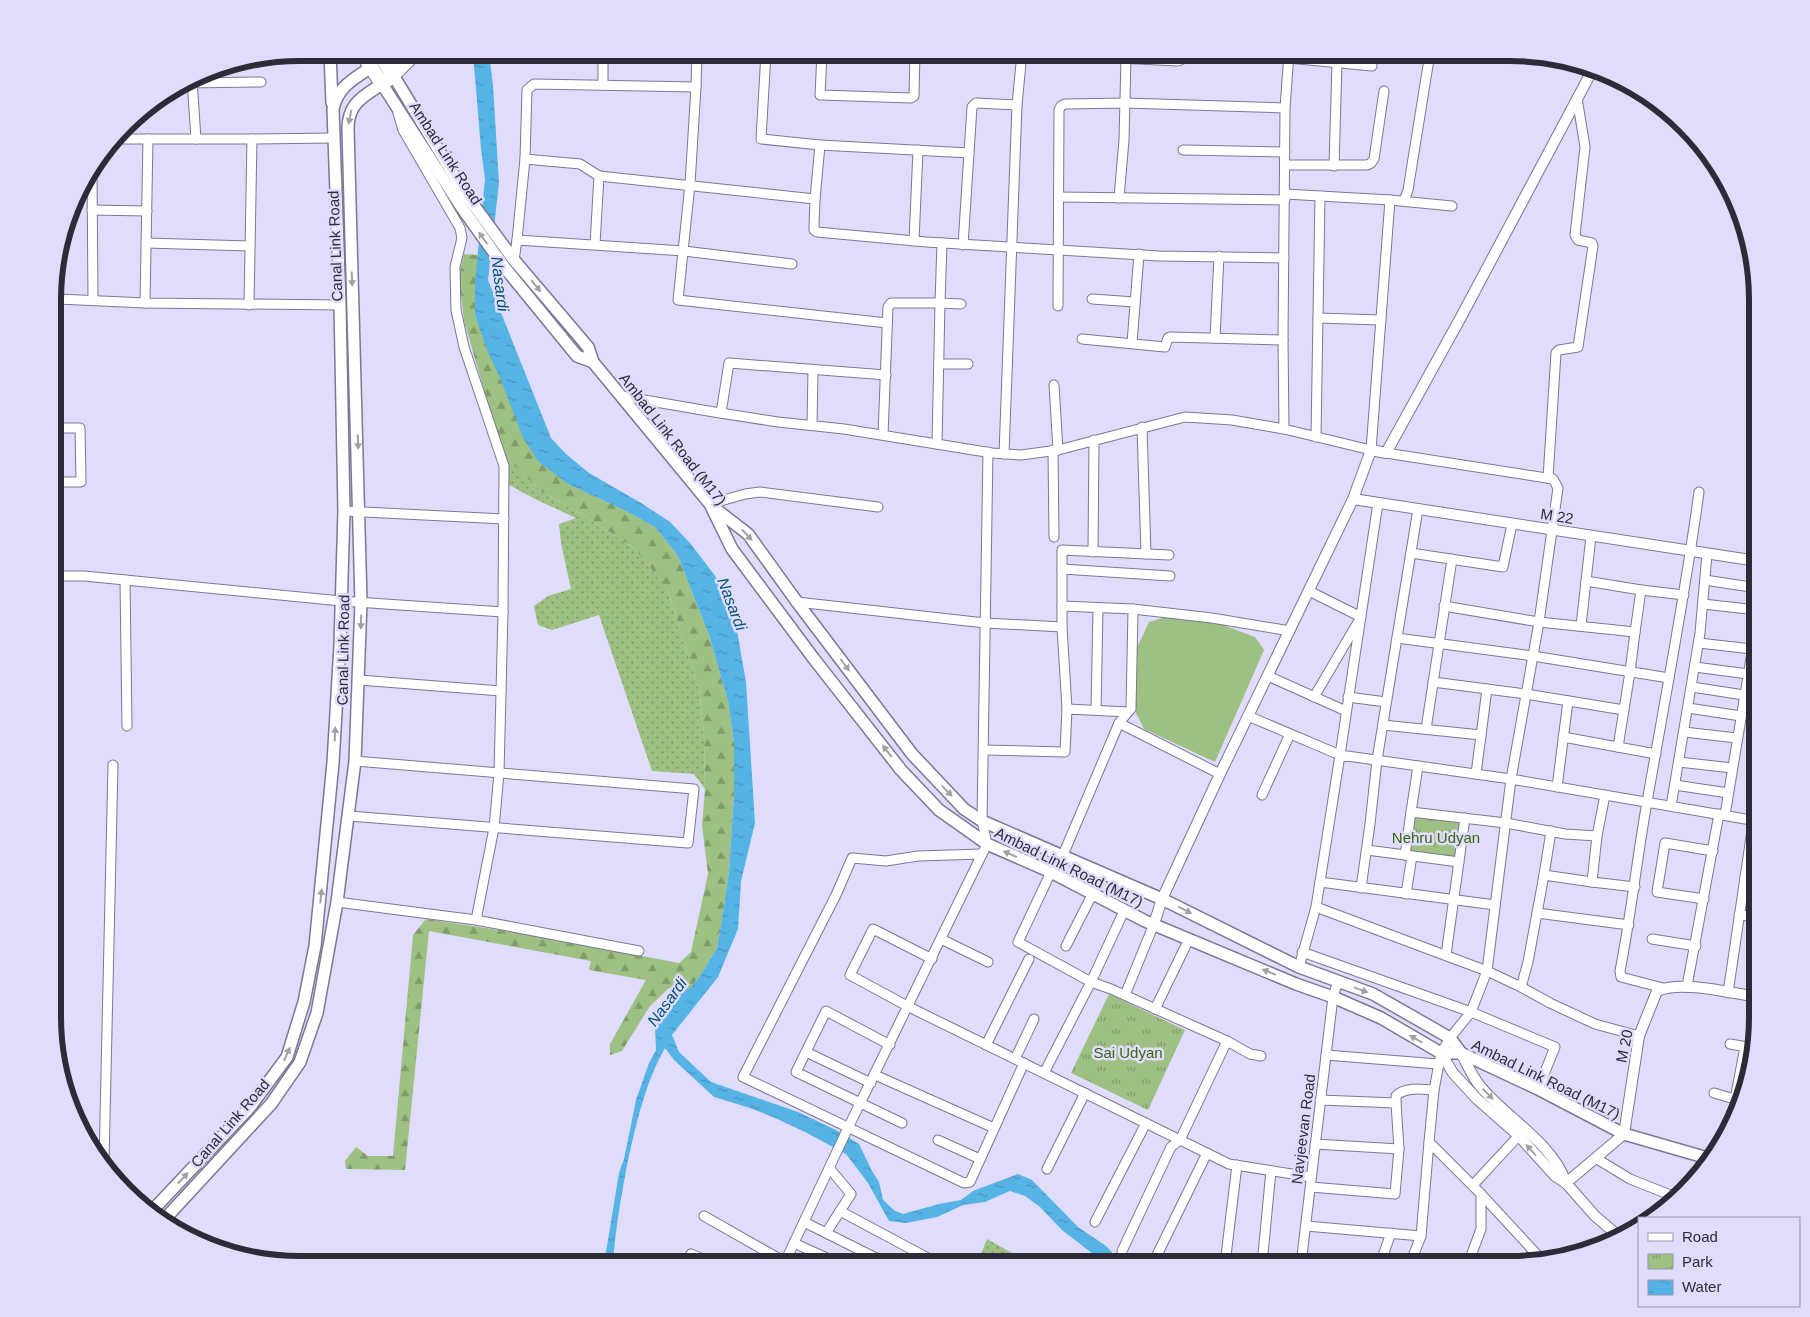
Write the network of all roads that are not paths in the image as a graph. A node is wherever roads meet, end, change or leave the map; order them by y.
1 (330, 61) edge
2 (367, 61) edge
3 (378, 61) edge
4 (386, 61) edge
5 (406, 61) edge
6 (603, 61) edge
7 (696, 61) edge
8 (766, 61) edge
9 (822, 61) edge
10 (915, 61) edge
11 (1021, 61) edge
12 (1126, 61) edge
13 (1289, 61) edge
14 (1323, 61) edge
15 (1429, 61) edge
16 (1337, 63) junction
17 (1372, 66) dead end
18 (371, 67) junction
19 (1589, 75) edge
20 (388, 80) junction
21 (203, 82) edge
22 (261, 82) dead end
23 (603, 85) junction
24 (696, 87) junction
25 (191, 88) edge
26 (1384, 91) dead end
27 (1577, 98) junction
28 (1125, 103) junction
29 (1016, 105) junction
30 (1285, 108) junction
31 (333, 109) junction
32 (334, 138) junction
33 (412, 138) junction
34 (124, 139) edge
35 (148, 139) junction
36 (196, 139) junction
37 (252, 139) junction
38 (820, 145) junction
39 (918, 150) junction
40 (1183, 150) dead end
41 (969, 152) junction
42 (1285, 152) junction
43 (526, 159) junction
44 (1286, 165) junction
45 (1334, 166) junction
46 (600, 176) junction
47 (92, 183) edge
48 (690, 184) junction
49 (1320, 196) junction
50 (1060, 197) junction
51 (1285, 197) junction
52 (815, 198) junction
53 (1119, 198) junction
54 (1390, 200) junction
55 (1404, 201) junction
56 (1452, 206) dead end
57 (92, 210) junction
58 (147, 211) junction
59 (517, 240) junction
60 (914, 241) junction
61 (146, 243) junction
62 (942, 243) junction
63 (595, 244) junction
64 (963, 245) junction
65 (250, 246) junction
66 (1012, 247) junction
67 (505, 248) joint
68 (1058, 250) junction
69 (684, 251) junction
70 (1139, 254) junction
71 (1219, 256) junction
72 (1284, 258) junction
73 (514, 260) junction
74 (792, 264) dead end
75 (505, 268) joint
76 (61, 299) edge
77 (1092, 299) dead end
78 (93, 300) junction
79 (1135, 302) junction
80 (145, 303) junction
81 (940, 303) junction
82 (961, 304) dead end
83 (250, 305) junction
84 (340, 305) junction
85 (1058, 306) dead end
86 (1318, 318) junction
87 (1381, 320) junction
88 (887, 323) junction
89 (1215, 338) junction
90 (1082, 339) dead end
91 (1283, 340) junction
92 (1132, 343) junction
93 (593, 362) junction
94 (939, 364) junction
95 (968, 364) dead end
96 (813, 370) junction
97 (886, 375) junction
98 (1054, 385) dead end
99 (621, 396) junction
100 (721, 413) junction
101 (812, 425) junction
102 (1142, 427) junction
103 (61, 428) edge
104 (1284, 430) junction
105 (883, 435) junction
106 (1316, 437) junction
107 (1094, 440) junction
108 (937, 444) junction
109 (1055, 450) junction
110 (1371, 450) junction
111 (988, 452) junction
112 (1386, 453) junction
113 (1004, 454) junction
114 (1548, 478) junction
115 (61, 482) edge
116 (1699, 492) dead end
117 (1353, 499) junction
118 (1378, 503) junction
119 (710, 504) junction
120 (878, 507) dead end
121 (1418, 509) junction
122 (344, 511) junction
123 (360, 512) junction
124 (504, 518) junction
125 (1512, 524) junction
126 (1553, 531) junction
127 (1591, 536) junction
128 (1054, 537) dead end
129 (1094, 552) junction
130 (1691, 552) junction
131 (1410, 553) junction
132 (1146, 554) junction
133 (1707, 554) junction
134 (1169, 555) dead end
135 (1452, 559) junction
136 (1749, 560) edge
137 (1062, 569) junction
138 (61, 576) edge
139 (1170, 576) dead end
140 (125, 580) junction
141 (1705, 580) junction
142 (1586, 581) junction
143 (1749, 587) edge
144 (1641, 590) junction
145 (1309, 591) junction
146 (1684, 595) junction
147 (341, 601) junction
148 (361, 602) junction
149 (797, 602) junction
150 (1703, 604) junction
151 (1062, 606) junction
152 (1444, 606) junction
153 (1098, 608) junction
154 (1749, 609) edge
155 (1133, 610) junction
156 (503, 612) junction
157 (1360, 617) junction
158 (1539, 622) junction
159 (985, 624) junction
160 (1581, 626) junction
161 (1062, 628) junction
162 (1290, 631) junction
163 (1635, 632) junction
164 (1397, 638) junction
165 (1699, 643) junction
166 (1439, 644) junction
167 (1749, 649) edge
168 (1533, 656) junction
169 (1695, 667) junction
170 (1749, 668) edge
171 (1630, 672) junction
172 (1748, 674) junction
173 (1268, 676) junction
174 (1669, 678) junction
175 (359, 680) junction
176 (1433, 682) junction
177 (1692, 687) junction
178 (1487, 689) junction
179 (501, 691) junction
180 (1526, 694) junction
181 (1744, 695) junction
182 (1314, 697) junction
183 (1348, 697) junction
184 (1568, 701) junction
185 (1386, 702) junction
186 (1688, 708) junction
187 (1067, 709) junction
188 (1096, 710) junction
189 (1624, 710) junction
190 (1346, 711) junction
191 (1128, 712) junction
192 (1248, 716) junction
193 (1741, 716) junction
194 (1118, 723) junction
195 (1383, 725) junction
196 (127, 726) dead end
197 (1426, 729) junction
198 (1684, 732) junction
199 (1290, 734) junction
200 (1481, 736) junction
201 (1563, 737) junction
202 (1737, 738) junction
203 (1618, 747) junction
204 (984, 750) junction
205 (1656, 754) junction
206 (1340, 755) junction
207 (1377, 760) junction
208 (356, 761) junction
209 (1679, 762) junction
210 (113, 765) dead end
211 (1418, 766) junction
212 (1732, 768) junction
213 (499, 772) junction
214 (1220, 774) junction
215 (1476, 774) junction
216 (1511, 779) junction
217 (1675, 785) junction
218 (1557, 787) junction
219 (1728, 793) junction
220 (1262, 795) dead end
221 (1605, 795) junction
222 (1646, 804) junction
223 (1671, 806) junction
224 (1411, 812) junction
225 (1722, 815) junction
226 (349, 816) junction
227 (1465, 818) junction
228 (1749, 820) edge
229 (982, 821) junction
230 (1506, 823) junction
231 (494, 828) junction
232 (1551, 831) junction
233 (1597, 836) junction
234 (985, 849) junction
235 (1367, 850) junction
236 (1713, 851) junction
237 (1063, 855) junction
238 (1409, 855) junction
239 (1749, 855) edge
240 (1459, 862) junction
241 (1051, 872) junction
242 (1544, 875) junction
243 (1745, 877) junction
244 (1749, 878) edge
245 (1320, 882) junction
246 (1592, 882) junction
247 (1635, 887) junction
248 (1361, 888) junction
249 (1093, 893) junction
250 (1406, 894) junction
251 (1162, 899) junction
252 (1704, 899) junction
253 (1454, 900) junction
254 (337, 902) junction
255 (1495, 905) junction
256 (1316, 907) junction
257 (1124, 911) junction
258 (1537, 913) junction
259 (1739, 915) junction
260 (1749, 916) edge
261 (476, 920) junction
262 (1154, 924) junction
263 (1629, 924) junction
264 (941, 939) junction
265 (1189, 939) junction
266 (1652, 939) dead end
267 (1066, 946) dead end
268 (1696, 946) junction
269 (640, 951) dead end
270 (1302, 952) junction
271 (1446, 956) junction
272 (932, 959) junction
273 (1029, 959) dead end
274 (988, 962) dead end
275 (1299, 967) junction
276 (1487, 970) junction
277 (1338, 981) junction
278 (1091, 982) junction
279 (1687, 986) junction
280 (1521, 987) junction
281 (1663, 988) junction
282 (1728, 993) junction
283 (1125, 995) junction
284 (1749, 995) edge
285 (1333, 996) junction
286 (909, 1007) junction
287 (1155, 1009) junction
288 (1471, 1012) junction
289 (1034, 1019) dead end
290 (1639, 1036) junction
291 (1450, 1038) junction
292 (1227, 1041) junction
293 (1730, 1044) dead end
294 (890, 1045) junction
295 (986, 1045) junction
296 (1747, 1048) edge
297 (806, 1052) junction
298 (1461, 1053) junction
299 (1326, 1054) junction
300 (1261, 1056) dead end
301 (1015, 1059) junction
302 (1440, 1059) junction
303 (1024, 1064) junction
304 (1044, 1073) junction
305 (873, 1079) junction
306 (1538, 1089) junction
307 (1434, 1090) junction
308 (1085, 1093) junction
309 (1714, 1093) dead end
310 (1734, 1099) edge
311 (1320, 1100) junction
312 (1396, 1102) junction
313 (860, 1104) junction
314 (902, 1123) dead end
315 (1146, 1123) junction
316 (994, 1128) junction
317 (848, 1129) junction
318 (1522, 1133) junction
319 (1624, 1134) junction
320 (938, 1140) dead end
321 (1180, 1140) junction
322 (1429, 1142) junction
323 (1315, 1144) junction
324 (1399, 1148) junction
325 (104, 1153) edge
326 (1207, 1153) junction
327 (1703, 1156) edge
328 (980, 1159) junction
329 (1597, 1159) junction
330 (1237, 1165) junction
331 (830, 1169) junction
332 (1047, 1169) dead end
333 (1271, 1171) junction
334 (1311, 1182) junction
335 (1566, 1183) junction
336 (1473, 1185) junction
337 (1481, 1194) junction
338 (1669, 1194) edge
339 (156, 1207) edge
340 (840, 1211) junction
341 (168, 1216) edge
342 (704, 1216) dead end
343 (804, 1222) junction
344 (1095, 1222) dead end
345 (1306, 1226) junction
346 (1614, 1232) edge
347 (826, 1233) junction
348 (1391, 1233) junction
349 (1421, 1236) junction
350 (794, 1243) junction
351 (1122, 1251) dead end
352 (816, 1254) joint
353 (1537, 1254) edge
354 (773, 1256) edge
355 (788, 1256) edge
356 (820, 1256) edge
357 (872, 1256) edge
358 (924, 1256) edge
359 (1158, 1256) edge
360 (1226, 1256) edge
361 (1263, 1256) edge
362 (1303, 1256) edge
363 (1383, 1256) edge
364 (1413, 1256) edge
365 (1471, 1256) edge

1 - 31 main road
2 - 18 main road, Ambad Link Road
3 - 18 main road, Canal Link Road
4 - 20 main road, Ambad Link Road
5 - 20 main road, Canal Link Road
6 - 23 street
7 - 24 street
8 - 38 street
9 - 10 street
11 - 29 street
12 - 28 street
13 - 30 street
14 - 16 street
15 - 55 street
16 - 17 street
16 - 45 street
18 - 20 main road, Ambad Link Road
18 - 31 main road, Canal Link Road
19 - 27 street
20 - 33 main road, Ambad Link Road
20 - 67 main road, Ambad Link Road
20 -> 123 main road, Canal Link Road
21 - 22 street
23 - 24 street
23 - 43 street
24 - 48 street
25 - 36 street
26 - 45 street
27 - 112 street
27 - 114 street
28 - 30 street
28 - 50 street
28 - 53 street
29 - 41 street
29 - 66 street
30 - 42 street
31 - 32 main road, Canal Link Road
32 - 37 street
32 - 84 main road, Canal Link Road
75 -> 33 main road, Ambad Link Road
33 - 124 street
34 - 35 street
35 - 36 street
35 - 58 street
36 - 37 street
37 - 65 street
38 - 39 street
38 - 52 street
39 - 41 street
39 - 60 street
40 - 42 street
41 - 64 street
42 - 44 street
43 - 46 street
43 - 59 street
44 - 45 street
44 - 51 street
46 - 48 street
46 - 63 street
47 - 57 street
48 - 52 street
48 - 69 street
49 - 51 street
49 - 54 street
49 - 86 street
50 - 53 street
50 - 68 street
51 - 53 street
51 - 72 street
52 - 60 street
54 - 55 street
54 - 87 street
55 - 56 street
57 - 58 street
57 - 78 street
58 - 61 street
59 - 63 street
59 - 73 street
60 - 62 street
61 - 65 street
61 - 80 street
62 - 64 street
62 - 81 street
63 - 69 street
64 - 66 street
65 - 83 street
66 - 68 street
66 - 113 street
67 - 73 main road, Ambad Link Road (M17)
68 - 70 street
68 - 85 street
69 - 74 street
69 - 88 street
70 - 71 street
70 - 79 street
71 - 72 street
71 - 89 street
72 - 91 street
73 -> 93 main road, Ambad Link Road (M17)
75 - 93 main road, Ambad Link Road (M17)
76 - 78 street
77 - 79 street
78 - 80 street
79 - 92 street
80 - 83 street
81 - 82 street
81 - 88 street
81 - 94 street
83 - 84 street
84 - 122 main road, Canal Link Road
86 - 87 street
86 - 106 street
87 - 110 street
88 - 97 street
89 - 91 street
89 - 92 street
90 - 92 street
91 - 104 street
93 - 99 main road, Ambad Link Road (M17)
94 - 95 street
94 - 108 street
96 - 97 street
96 - 100 street
96 - 101 street
97 - 105 street
98 - 109 street
99 - 100 street
99 - 119 main road, Ambad Link Road (M17)
100 - 101 street
101 - 105 street
102 - 104 street
102 - 107 street
102 - 132 street
103 - 115 street
104 - 106 street
105 - 108 street
106 - 110 street
107 - 109 street
107 - 129 street
108 - 111 street
109 - 113 street
109 - 128 street
110 - 112 street
110 - 117 street
111 - 113 street
111 - 159 street
112 - 114 street
114 - 126 street
116 - 130 street
117 - 118 street, M 22
117 - 145 street
118 - 121 street, M 22
118 - 157 street
119 - 120 street
119 -> 149 main road
234 -> 119 main road, Ambad Link Road (M17)
121 - 125 street, M 22
121 - 131 street
122 - 123 street
122 - 147 main road, Canal Link Road
123 - 124 street
123 - 148 main road, Canal Link Road
124 - 156 street
125 - 126 street, M 22
125 - 135 street
126 - 127 street, M 22
126 - 158 street
127 - 130 street, M 22
127 - 142 street
129 - 132 street
129 - 137 street
130 - 133 street, M 22
130 - 146 street
131 - 135 street
131 - 164 street
132 - 134 street
133 - 136 street, M 22
133 - 141 street
135 - 152 street
137 - 139 street
137 - 151 street
138 - 140 street
140 - 147 street
140 - 196 street
141 - 143 street
141 - 150 street
142 - 144 street
142 - 160 street
144 - 146 street
144 - 163 street
145 - 157 street
145 - 162 street
146 - 174 street
147 - 148 street
339 -> 147 main road, Canal Link Road
148 - 156 street
148 -> 175 main road, Canal Link Road
149 - 159 street
149 -> 229 main road
150 - 154 street
150 - 165 street
151 - 153 street
151 - 161 street
152 - 158 street
152 - 166 street
153 - 155 street
153 - 188 street
155 - 162 street
155 - 191 street
156 - 179 street
157 - 182 street
157 - 183 street
158 - 160 street
158 - 168 street
159 - 161 street
159 - 204 street
160 - 163 street
161 - 187 street
162 - 173 street
163 - 171 street
164 - 166 street
164 - 185 street
165 - 167 street
165 - 169 street
166 - 168 street
166 - 176 street
168 - 171 street
168 - 180 street
169 - 172 street
169 - 177 street
170 - 172 street
171 - 174 street
171 - 189 street
172 - 181 street
173 - 182 street
173 - 192 street
174 - 205 street
175 - 179 street
175 - 208 main road, Canal Link Road
176 - 178 street
176 - 197 street
177 - 181 street
177 - 186 street
178 - 180 street
178 - 200 street
179 - 213 street
180 - 184 street
180 - 216 street
181 - 193 street
182 - 190 street
183 - 185 street
183 - 190 street
184 - 189 street
184 - 201 street
185 - 195 street
186 - 193 street
186 - 198 street
187 - 188 street
187 - 204 street
188 - 191 street
189 - 203 street
190 - 206 street
191 - 194 street
192 - 199 street
192 - 214 street
193 - 202 street
194 - 214 street
194 - 237 street
195 - 197 street
195 - 207 street
197 - 200 street
198 - 202 street
198 - 209 street
199 - 206 street
199 - 220 street
200 - 215 street
201 - 203 street
201 - 218 street
202 - 212 street
203 - 205 street
204 - 229 street
205 - 222 street
206 - 207 street
206 - 245 street
207 - 211 street
207 - 235 street
208 - 213 street
208 - 226 main road, Canal Link Road
209 - 212 street
209 - 217 street
210 - 325 street
211 - 215 street
211 - 224 street
212 - 219 street
213 - 231 street
213 - 231 street
214 - 251 street
215 - 216 street
216 - 218 street
216 - 230 street
217 - 219 street
217 - 223 street
218 - 221 street
219 - 225 street
221 - 222 street
221 - 233 street
222 - 223 street
222 - 247 street
223 - 225 street
224 - 227 street
224 - 238 street
225 - 228 street
225 - 236 street
226 - 231 street
226 - 254 main road, Canal Link Road
227 - 230 street
227 - 240 street
229 - 234 street
229 - 237 main road
230 - 232 street
230 - 255 street
231 - 261 street
232 - 233 street
232 - 242 street
233 - 246 street
241 -> 234 main road, Ambad Link Road (M17)
234 - 264 street
234 - 317 street
235 - 238 street
235 - 248 street
236 - 252 street
236 - 252 street
237 - 251 main road
238 - 240 street
238 - 250 street
239 - 243 street
240 - 253 street
241 - 249 main road, Ambad Link Road (M17)
241 - 278 street
242 - 246 street
242 - 258 street
243 - 244 street
243 - 259 street
245 - 248 street
245 - 256 street
246 - 247 street
247 - 263 street
248 - 250 street
249 - 257 main road, Ambad Link Road (M17)
249 - 267 street
250 - 253 street
251 - 262 street
251 -> 275 main road
252 - 268 street
253 - 255 street
253 - 271 street
254 - 261 street
254 - 341 main road, Canal Link Road
255 - 276 street
256 - 270 street
256 - 271 street
257 - 262 main road, Ambad Link Road (M17)
257 - 278 street
258 - 263 street
258 - 280 street
259 - 260 street
259 - 282 street
261 - 269 street
262 - 265 main road, Ambad Link Road (M17)
262 - 283 street
263 - 281 street
264 - 272 street
264 - 274 street
285 -> 265 main road, Ambad Link Road (M17)
265 - 287 street
266 - 268 street
268 - 279 street
270 - 275 street
270 - 288 street
271 - 276 street
272 - 286 street
272 - 286 street
273 - 295 street
275 - 277 main road
276 - 280 street
276 - 288 street
277 - 285 street, Navjeevan Road
277 -> 291 main road
278 - 283 street
278 - 304 street
279 - 281 street
279 - 282 street
280 - 290 street
281 - 290 street, M 20
282 - 284 street
283 - 287 street
285 - 299 street, Navjeevan Road
302 -> 285 main road, Ambad Link Road (M17)
286 - 294 street
286 - 295 street
287 - 292 street
288 - 291 street
288 - 306 street
289 - 301 street
290 - 319 street, M 20
291 - 298 main road
291 - 302 street
292 - 300 street
292 - 321 street
293 - 296 street
294 - 297 street
294 - 305 street
295 - 301 street
297 - 305 street
297 - 313 street
298 - 302 main road, Ambad Link Road (M17)
298 - 306 main road, Ambad Link Road (M17)
298 -> 318 street
299 - 302 street
299 - 311 street, Navjeevan Road
301 - 303 street
302 - 307 street
302 - 318 street
303 - 304 street
303 - 316 street
304 - 308 street
305 - 313 street
305 - 316 street
306 - 319 main road, Ambad Link Road (M17)
307 - 312 street
307 - 322 street
308 - 315 street
308 - 332 street
309 - 310 street
311 - 312 street
311 - 323 street, Navjeevan Road
312 - 324 street
313 - 314 street
313 - 317 street
315 - 321 street
315 - 344 street
316 - 328 street
317 - 328 street
317 - 331 street
318 - 335 street
318 - 336 street
319 - 327 main road, Ambad Link Road (M17)
319 - 329 street
320 - 328 street
321 - 326 street
321 - 351 street
322 - 336 street
322 - 349 street
323 - 324 street
323 - 334 street, Navjeevan Road
324 - 334 street
326 - 330 street
326 - 359 street
329 - 335 street
329 - 338 street
330 - 333 street
330 - 360 street
331 - 340 street
331 - 343 street
333 - 334 street
333 - 361 street
334 - 345 street, Navjeevan Road
335 - 346 street
336 - 337 street
337 - 353 street
337 - 365 street
340 - 347 street
340 - 358 street
342 - 354 street
343 - 347 street
343 - 350 street
345 - 348 street
345 - 362 street, Navjeevan Road
347 - 357 street
348 - 349 street
348 - 363 street
349 - 364 street
350 - 352 street
350 - 355 street
352 - 356 street

